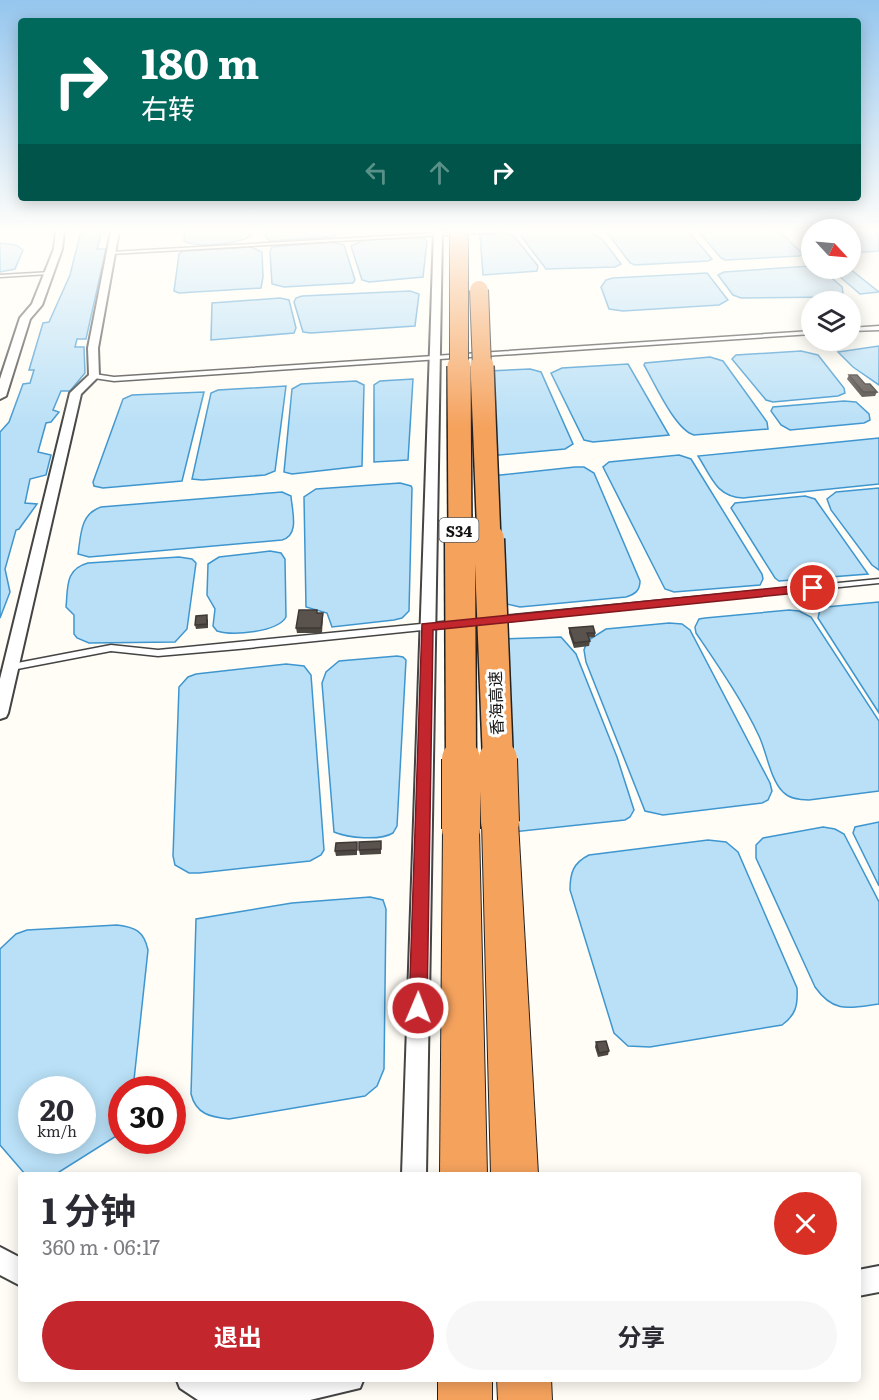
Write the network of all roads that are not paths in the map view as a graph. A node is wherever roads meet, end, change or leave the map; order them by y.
1 (40, 296) edge
2 (103, 296) edge
3 (439, 296) edge
4 (446, 296) edge
5 (480, 296) edge
6 (879, 328) edge
7 (861, 329) edge
8 (801, 334) edge
9 (433, 358) junction
10 (94, 376) junction
11 (0, 396) edge
12 (879, 581) edge
13 (427, 627) junction
14 (12, 666) junction
15 (0, 713) edge
16 (414, 1172) edge
17 (464, 1172) edge
18 (515, 1172) edge
19 (0, 1260) edge
20 (18, 1271) edge
21 (879, 1279) edge
22 (861, 1282) edge
23 (196, 1382) edge
24 (330, 1382) edge
25 (465, 1382) edge
26 (524, 1382) edge
27 (465, 1400) edge
28 (525, 1400) edge

1 - 11 street
2 - 10 street
3 - 9 street
4 - 17 highway, 香海高速 / S34, bridge
5 - 18 highway, 香海高速 / S34, bridge
6 - 7 lane
8 - 9 lane
9 - 10 lane
9 - 13 street
10 - 14 street
12 - 13 lane
13 - 14 lane
13 - 16 street
14 - 15 street
19 - 20 street
21 - 22 street
23 - 24 street
25 - 27 highway
26 - 28 highway

